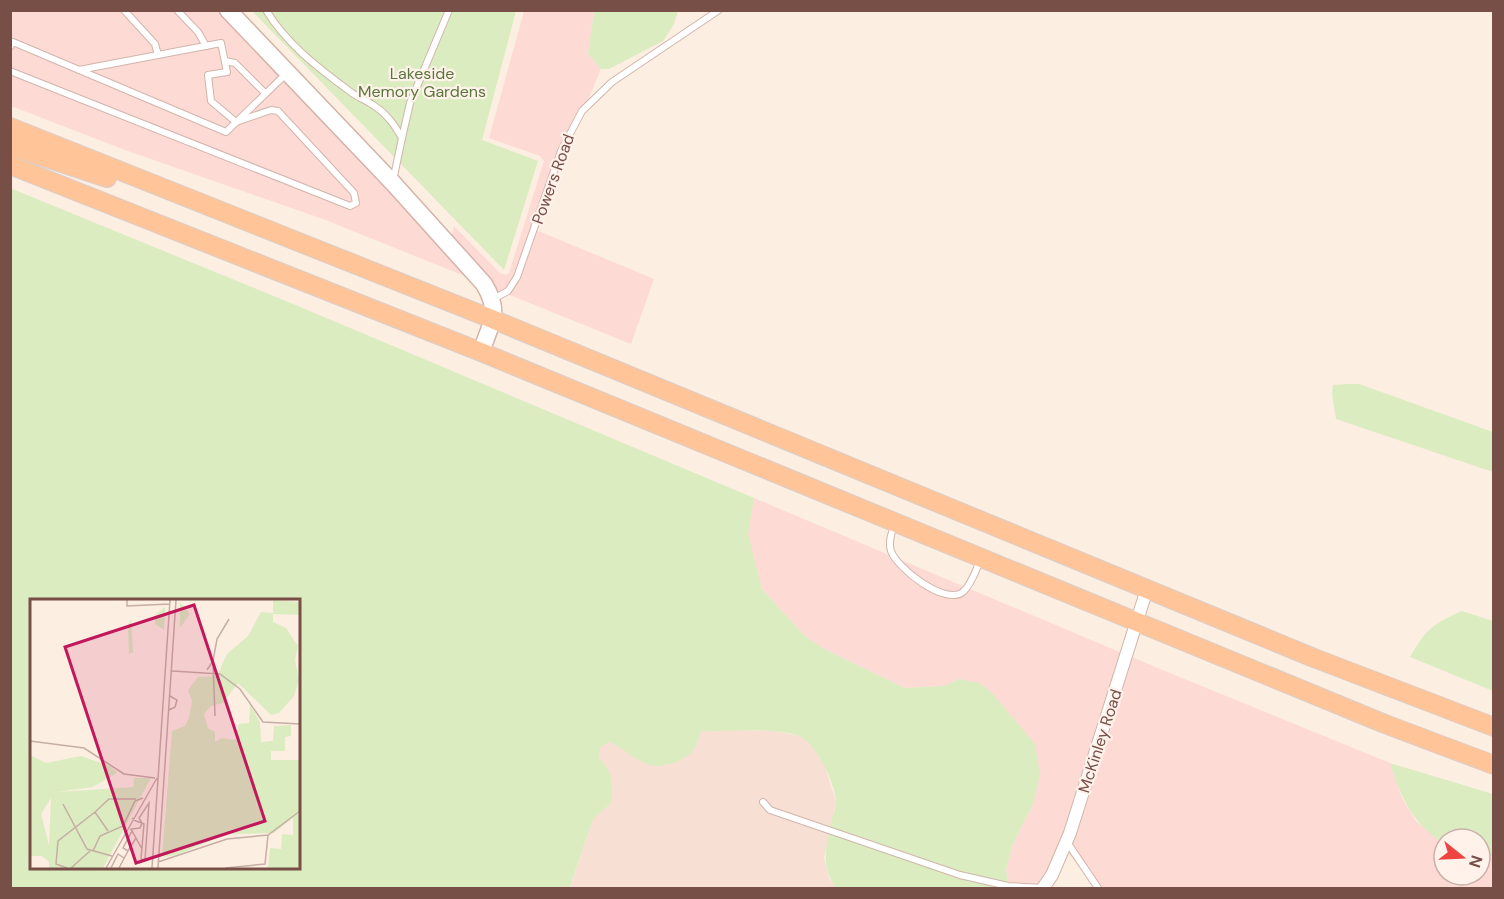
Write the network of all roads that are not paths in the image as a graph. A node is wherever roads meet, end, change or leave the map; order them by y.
1 (124, 10) edge
2 (177, 10) edge
3 (228, 10) edge
4 (266, 10) edge
5 (449, 10) edge
6 (719, 10) edge
7 (206, 46) junction
8 (10, 47) edge
9 (158, 55) junction
10 (225, 61) junction
11 (10, 70) edge
12 (78, 70) junction
13 (287, 72) junction
14 (265, 93) junction
15 (236, 122) junction
16 (10, 127) edge
17 (402, 138) junction
18 (10, 146) edge
19 (10, 165) edge
20 (393, 183) junction
21 (164, 188) junction
22 (493, 298) junction
23 (492, 319) junction
24 (481, 352) junction
25 (895, 523) junction
26 (981, 558) junction
27 (1147, 589) junction
28 (1136, 622) junction
29 (1494, 727) edge
30 (1494, 765) edge
31 (763, 802) dead end
32 (1067, 842) junction
33 (1044, 888) edge
34 (1098, 888) edge

1 - 9 lane
2 - 7 lane
3 - 13 street
4 - 17 lane
5 - 17 lane
6 - 22 lane, Powers Road
7 - 9 lane
7 - 10 lane
8 - 12 lane
9 - 12 lane
10 - 14 lane
10 - 15 lane
11 - 15 lane
12 - 15 lane
13 - 14 lane
13 - 20 street
14 - 15 lane
16 - 21 main road
17 - 20 lane
18 - 21 main road
19 - 24 main road
20 - 22 street
21 - 23 main road
22 - 23 street
23 - 24 street
23 - 27 main road
24 - 25 main road
25 - 26 main road
25 - 26 lane
26 - 28 main road
27 - 28 street, McKinley Road
27 - 29 main road
28 - 30 main road
28 - 32 street, McKinley Road
31 - 33 lane
32 - 33 street, McKinley Road
32 - 34 lane

